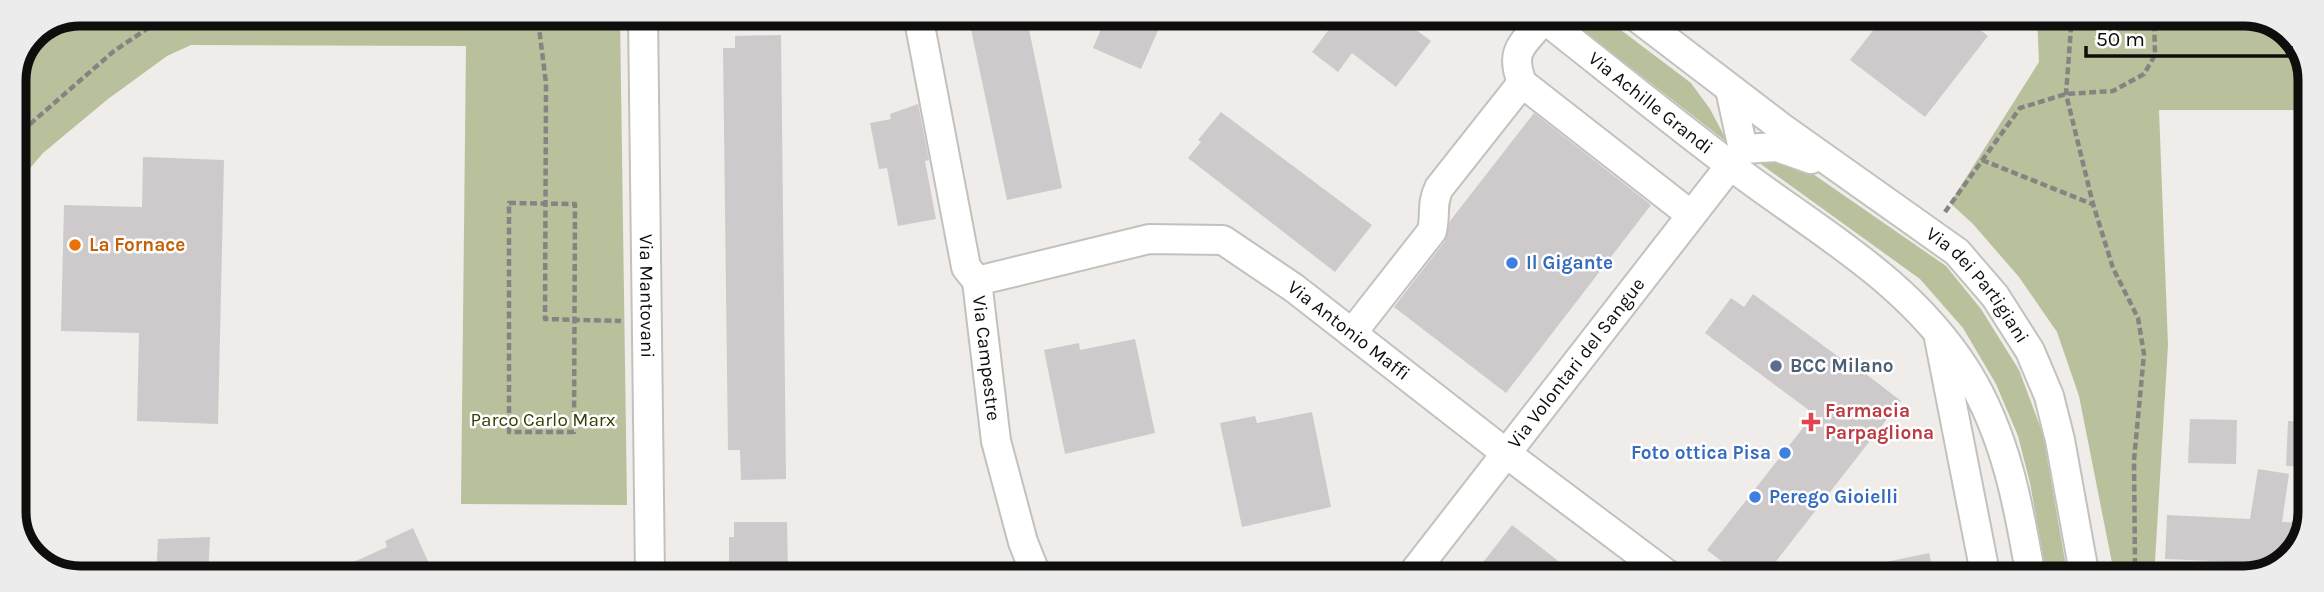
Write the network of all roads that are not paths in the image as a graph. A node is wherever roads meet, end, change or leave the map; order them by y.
1 (643, 26) edge
2 (920, 26) edge
3 (1535, 26) edge
4 (1554, 26) edge
5 (1648, 26) edge
6 (1522, 83) junction
7 (1730, 89) junction
8 (1736, 157) junction
9 (1838, 168) junction
10 (1691, 215) junction
11 (977, 281) junction
12 (1937, 328) junction
13 (1352, 333) junction
14 (1507, 453) junction
15 (650, 566) edge
16 (1033, 566) edge
17 (1419, 566) edge
18 (1656, 566) edge
19 (1984, 566) edge
20 (2029, 566) edge
21 (2083, 566) edge

1 - 15 street, Via Mantovani
2 - 11 street, Via Campestre
3 - 6 street
4 - 8 street, Via Achille Grandi
5 - 7 street
6 - 10 street
6 - 13 street
7 - 8 street
7 - 9 street, Via dei Partigiani
8 - 9 street
8 - 10 street, Via Volontari del Sangue
8 - 12 street
9 - 21 street, Via dei Partigiani
10 - 14 street, Via Volontari del Sangue
11 - 13 street, Via Antonio Maffi
11 - 16 street, Via Campestre
12 - 19 street
12 - 20 street
13 - 14 street, Via Antonio Maffi
14 - 17 street, Via Volontari del Sangue
14 - 18 street, Via Antonio Maffi

